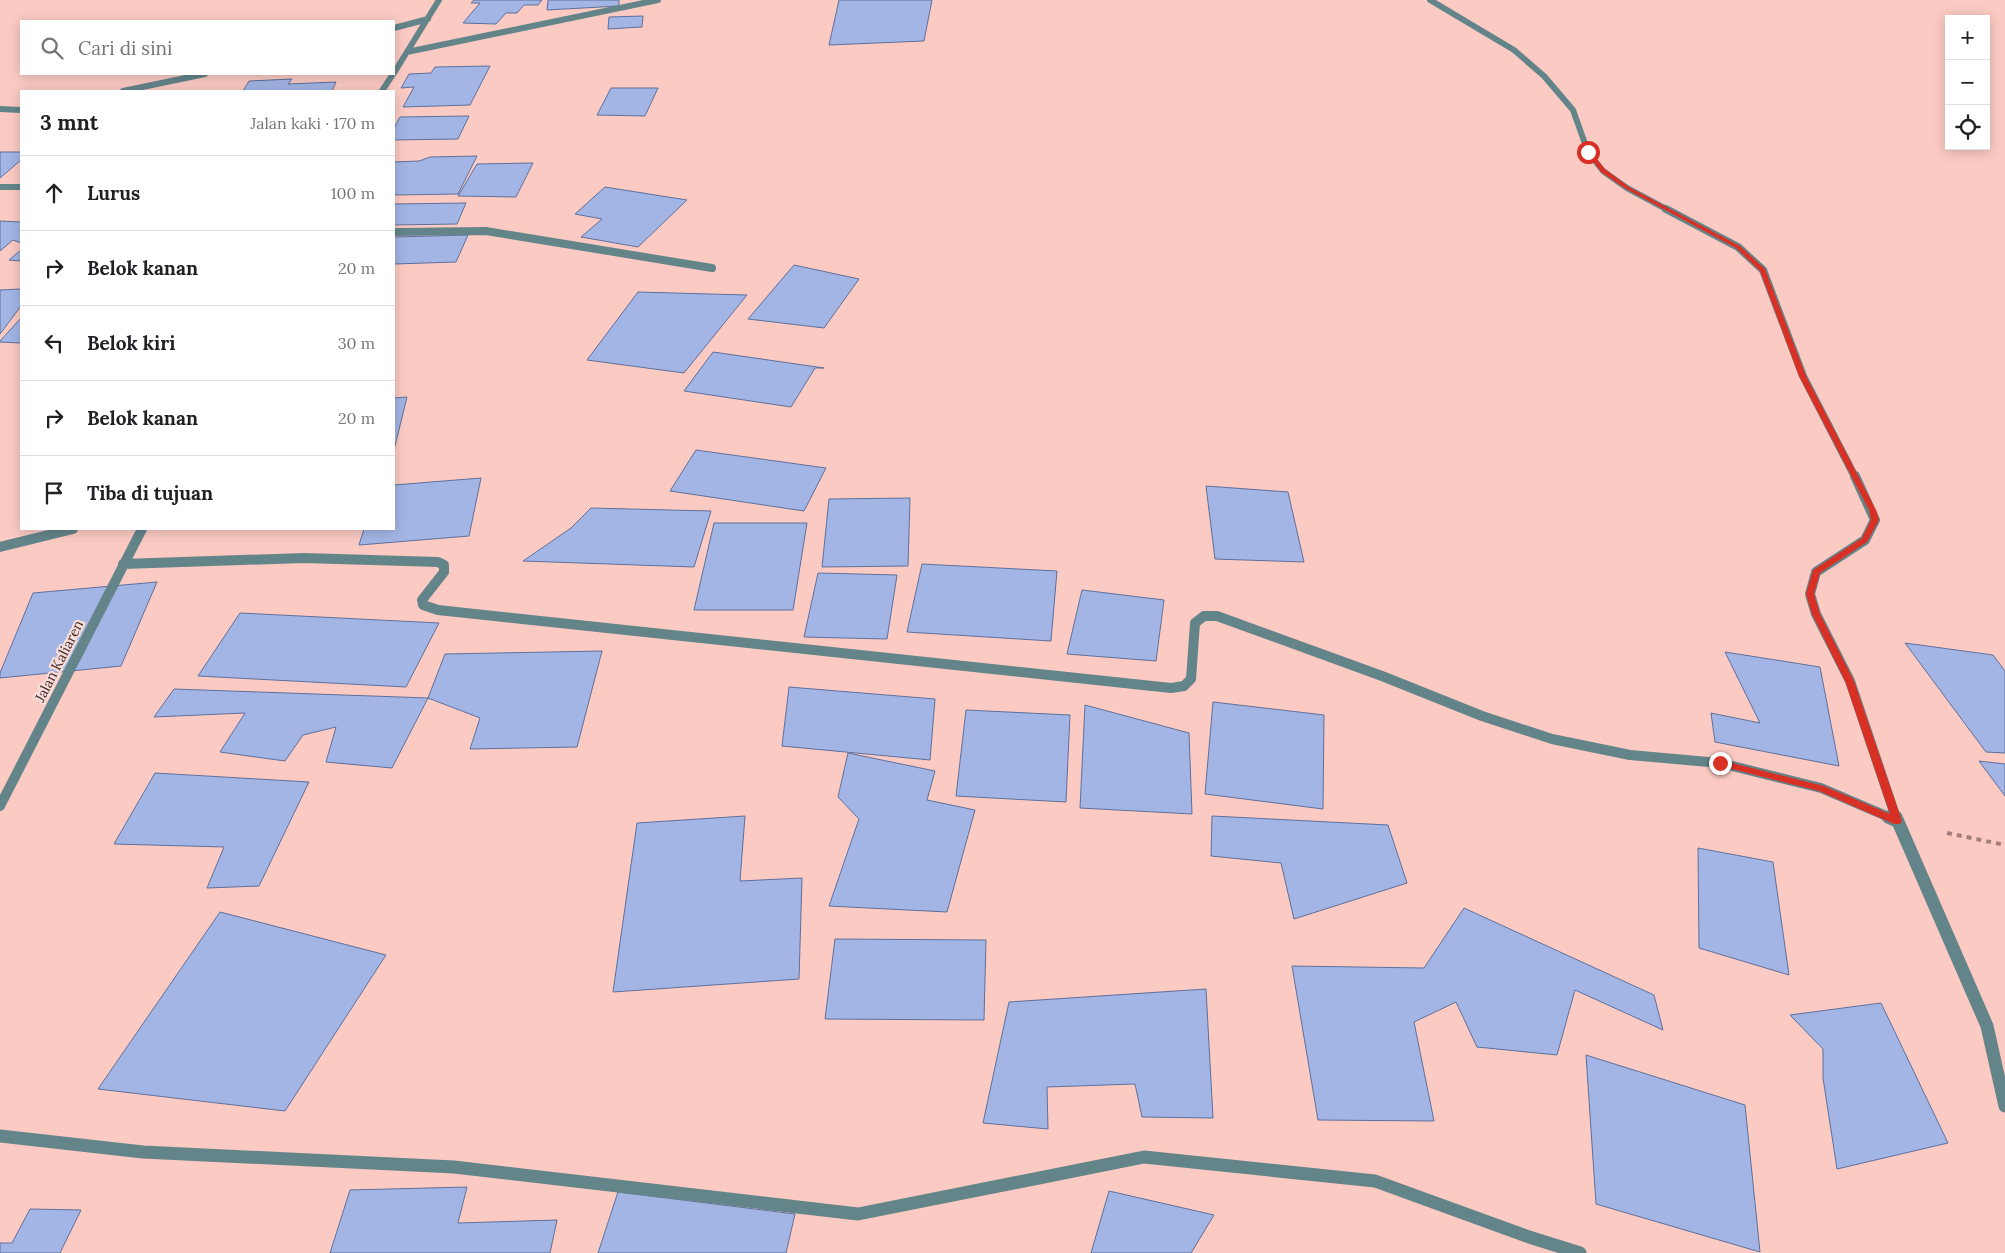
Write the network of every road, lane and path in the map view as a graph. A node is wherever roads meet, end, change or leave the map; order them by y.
1 (440, 0) edge
2 (658, 0) edge
3 (1430, 0) edge
4 (428, 19) junction
5 (395, 28) edge
6 (407, 52) junction
7 (395, 71) edge
8 (200, 75) edge
9 (393, 75) edge
10 (128, 90) edge
11 (383, 90) edge
12 (0, 109) edge
13 (20, 110) edge
14 (0, 187) edge
15 (20, 187) edge
16 (395, 232) edge
17 (712, 268) dead end
18 (69, 530) edge
19 (141, 530) edge
20 (0, 547) edge
21 (123, 564) junction
22 (0, 806) edge
23 (1897, 821) junction
24 (2005, 846) edge
25 (2005, 1106) edge
26 (0, 1136) edge
27 (1580, 1253) edge

1 - 4 street
2 - 6 street
3 - 23 street
4 - 5 street
4 - 6 street
6 - 7 street
8 - 10 street
9 - 11 street
12 - 13 street
14 - 15 street
16 - 17 street
18 - 20 street
19 - 21 street, Jalan Kaliaren
21 - 22 street, Jalan Kaliaren
21 - 23 street
23 - 24 path
23 - 25 street
26 - 27 street

